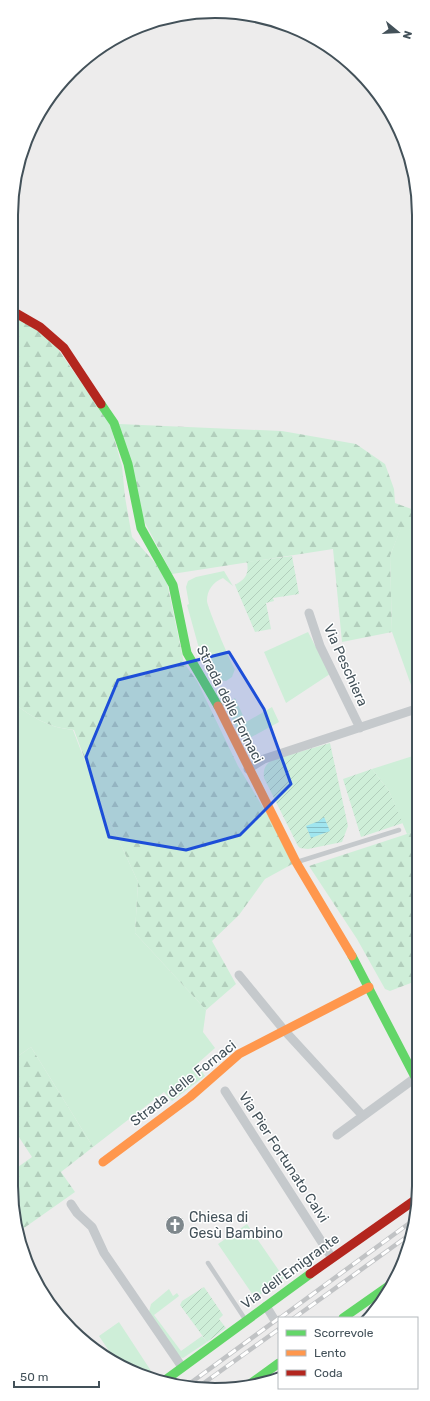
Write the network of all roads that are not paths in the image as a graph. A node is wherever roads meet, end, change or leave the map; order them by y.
1 (18, 314) edge
2 (308, 613) dead end
3 (412, 710) edge
4 (360, 728) junction
5 (248, 769) junction
6 (399, 830) dead end
7 (296, 862) junction
8 (239, 975) dead end
9 (369, 987) junction
10 (284, 1030) junction
11 (412, 1072) edge
12 (412, 1080) edge
13 (225, 1092) dead end
14 (363, 1116) junction
15 (337, 1135) dead end
16 (103, 1162) dead end
17 (411, 1202) edge
18 (71, 1204) dead end
19 (332, 1258) junction
20 (208, 1263) dead end
21 (382, 1291) edge
22 (266, 1306) junction
23 (344, 1317) edge
24 (274, 1319) dead end
25 (246, 1320) junction
26 (278, 1364) edge
27 (182, 1367) junction
28 (169, 1377) edge
29 (261, 1377) edge

1 - 5 street, Strada delle Fornaci
2 - 4 street, Via Peschiera
3 - 4 street, Via Peschiera
4 - 5 street, Via Peschiera
5 - 7 street, Strada delle Fornaci
6 - 7 lane
7 - 9 street, Strada delle Fornaci
8 - 10 street
9 - 10 street, Strada delle Fornaci
9 - 11 street, Strada delle Fornaci
10 - 14 street
10 - 16 street, Strada delle Fornaci
12 - 14 street, Strada delle Fornaci
13 - 19 street, Via Pier Fortunato Calvi
14 - 15 street, Strada delle Fornaci
17 - 19 street, Via dell'Emigrante
18 - 27 street
19 - 22 street, Via dell'Emigrante
20 - 25 lane
21 - 23 street
22 - 24 street
22 - 25 street, Via dell'Emigrante
25 - 27 street, Via dell'Emigrante
26 - 29 street
27 - 28 street, Via dell'Emigrante

